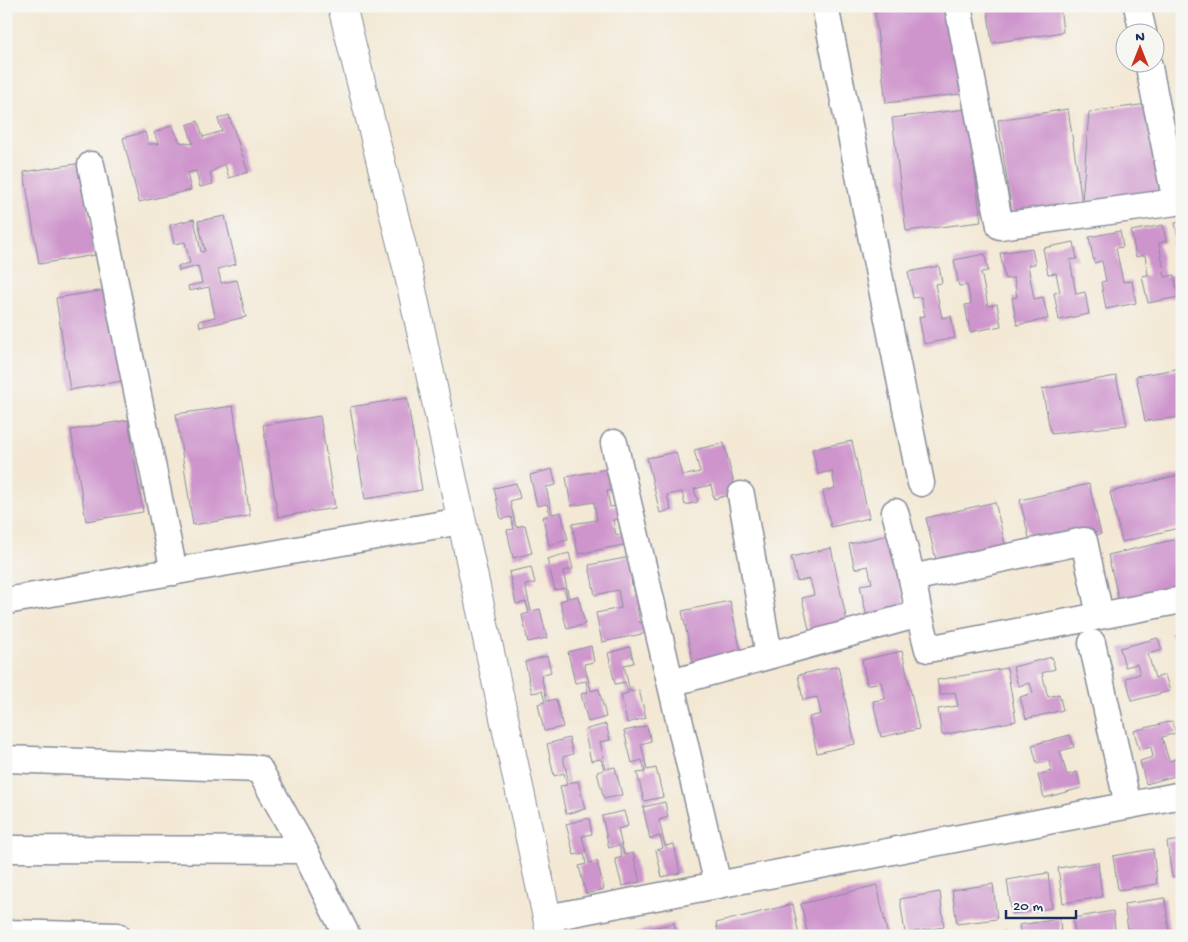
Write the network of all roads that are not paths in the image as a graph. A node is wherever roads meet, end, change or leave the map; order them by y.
1 (342, 6) edge
2 (824, 6) edge
3 (958, 6) edge
4 (1138, 6) edge
5 (1141, 22) edge
6 (1150, 72) edge
7 (91, 164) dead end
8 (1179, 202) edge
9 (614, 442) dead end
10 (921, 483) dead end
11 (741, 495) dead end
12 (895, 512) dead end
13 (461, 520) junction
14 (174, 572) junction
15 (912, 578) junction
16 (1182, 600) edge
17 (6, 601) edge
18 (919, 614) junction
19 (1100, 615) junction
20 (1092, 643) dead end
21 (769, 655) junction
22 (671, 683) junction
23 (6, 759) edge
24 (1182, 795) edge
25 (1128, 805) junction
26 (6, 849) edge
27 (304, 850) junction
28 (718, 885) junction
29 (549, 927) edge
30 (6, 933) edge
31 (117, 936) edge
32 (347, 936) edge

1 - 13 street
2 - 10 street
3 - 8 street
4 - 5 street
6 - 8 street
7 - 14 street
9 - 22 street
11 - 21 street
12 - 15 street
13 - 14 street
13 - 29 street
14 - 17 street
15 - 18 street
15 - 19 street
16 - 19 street
18 - 19 street
18 - 21 street
20 - 25 street
21 - 22 street
22 - 28 street
23 - 27 street
24 - 25 street
25 - 28 street
26 - 27 street
27 - 32 street
28 - 29 street
30 - 31 street

